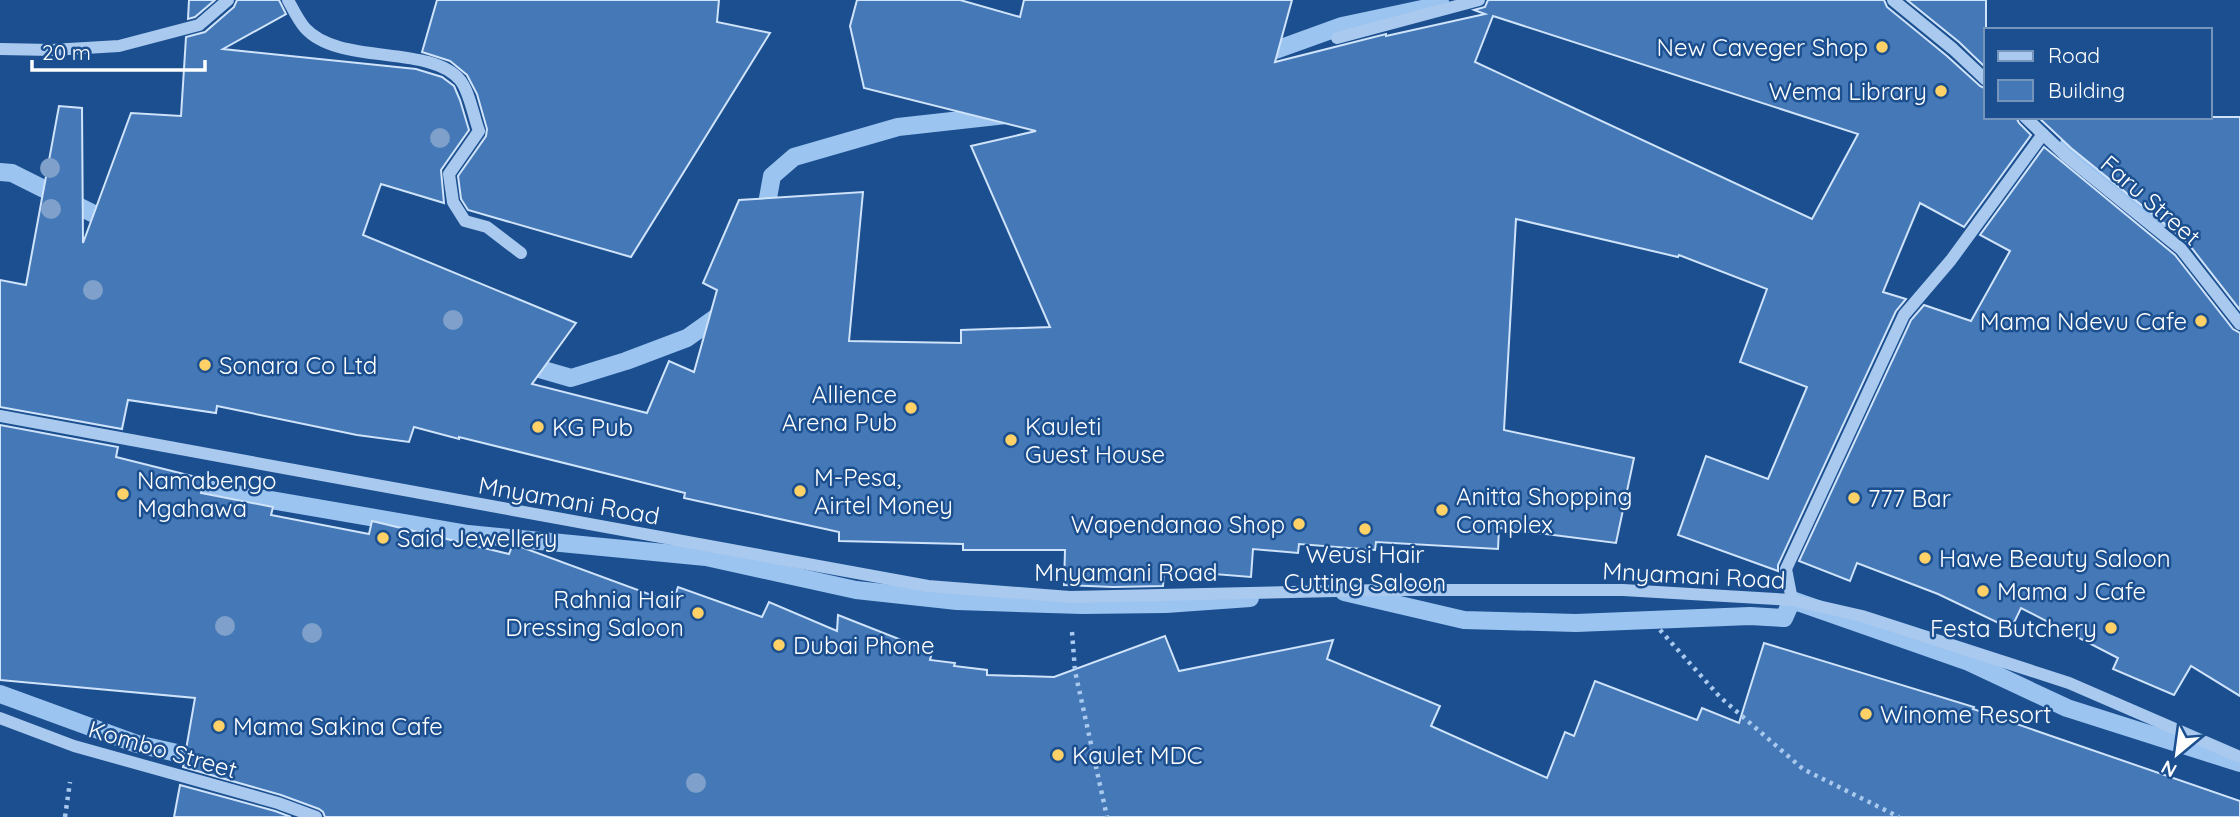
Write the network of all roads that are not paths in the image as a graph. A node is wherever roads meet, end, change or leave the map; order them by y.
1 (228, 0) edge
2 (288, 0) edge
3 (1479, 0) edge
4 (1893, 0) edge
5 (1337, 38) dead end
6 (0, 49) edge
7 (1984, 78) edge
8 (2027, 119) edge
9 (2043, 134) junction
10 (521, 253) dead end
11 (2240, 324) edge
12 (0, 416) edge
13 (1792, 600) junction
14 (0, 718) edge
15 (2240, 757) edge
16 (316, 817) edge

1 - 6 street
2 - 10 street
3 - 5 street
4 - 7 street
8 - 9 street, Faru Street
9 - 11 street, Faru Street
9 - 13 street
12 - 13 street, Mnyamani Road
13 - 15 street, Mnyamani Road
14 - 16 street, Kombo Street

